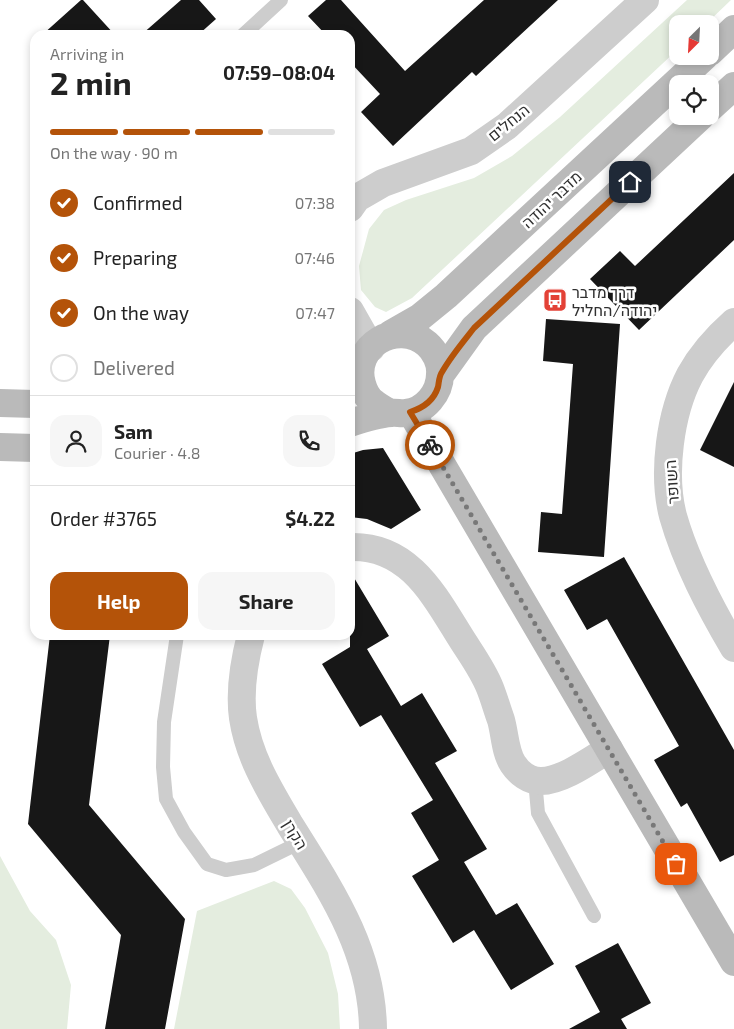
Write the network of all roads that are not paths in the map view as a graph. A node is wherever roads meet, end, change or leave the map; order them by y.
1 (281, 0) edge
2 (645, 0) edge
3 (734, 29) edge
4 (248, 30) edge
5 (719, 43) edge
6 (695, 65) edge
7 (734, 86) edge
8 (719, 100) edge
9 (691, 125) edge
10 (355, 201) edge
11 (734, 322) edge
12 (355, 323) edge
13 (368, 354) edge
14 (440, 374) junction
15 (0, 402) edge
16 (30, 404) edge
17 (400, 412) junction
18 (355, 422) edge
19 (0, 447) edge
20 (30, 448) edge
21 (355, 548) edge
22 (176, 640) edge
23 (250, 640) edge
24 (734, 648) edge
25 (609, 749) junction
26 (535, 780) junction
27 (301, 842) junction
28 (594, 916) dead end
29 (734, 962) edge
30 (373, 1029) edge

1 - 4 lane
2 - 10 street, הנחלים
3 - 5 street
6 - 13 street, מדבר יהודה
7 - 8 street
9 - 14 street
11 - 24 street, השופר
12 - 13 street
13 - 14 street
13 - 17 street
14 - 17 street
15 - 16 street
17 - 18 street
17 - 25 street
19 - 20 street
21 - 26 street
22 - 27 lane
23 - 27 street, הקרן
25 - 26 street
25 - 29 street
26 - 28 lane
27 - 30 street, הקרן

